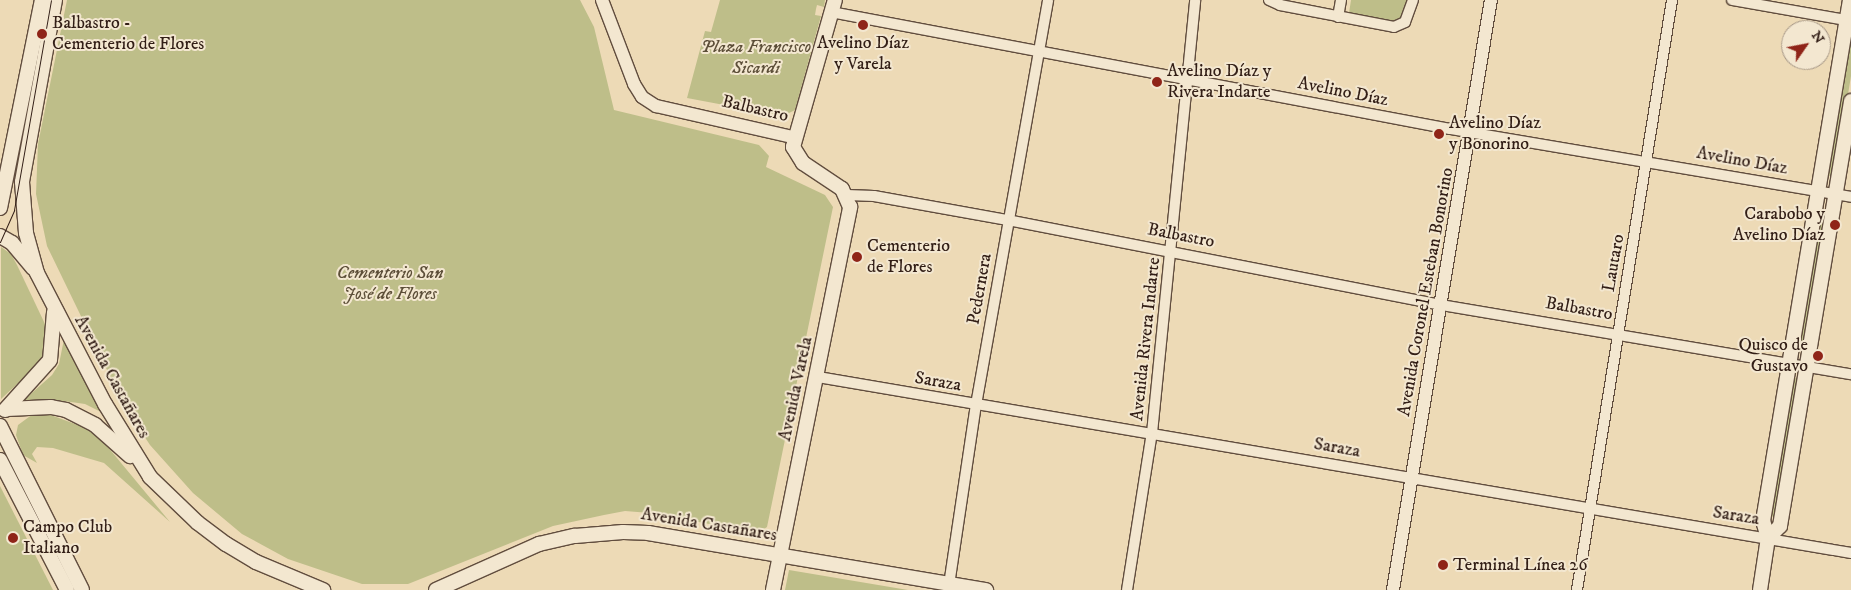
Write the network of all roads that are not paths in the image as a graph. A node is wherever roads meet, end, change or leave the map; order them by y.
1 (42, 0) edge
2 (54, 0) edge
3 (602, 0) edge
4 (1048, 0) edge
5 (1195, 0) edge
6 (1269, 0) edge
7 (1341, 0) edge
8 (1413, 0) edge
9 (1491, 0) edge
10 (1672, 0) edge
11 (1732, 0) edge
12 (1850, 0) edge
13 (833, 6) edge
14 (1338, 17) junction
15 (1849, 21) edge
16 (1039, 50) junction
17 (1189, 80) junction
18 (1851, 101) edge
19 (1471, 130) junction
20 (793, 137) junction
21 (1648, 161) junction
22 (1819, 191) junction
23 (1834, 194) junction
24 (847, 196) junction
25 (1851, 197) edge
26 (0, 208) edge
27 (1008, 220) junction
28 (0, 236) edge
29 (1172, 254) junction
30 (36, 273) junction
31 (1441, 305) junction
32 (54, 309) junction
33 (1618, 335) junction
34 (1788, 362) junction
35 (1806, 366) junction
36 (1851, 374) edge
37 (818, 377) junction
38 (976, 405) junction
39 (4, 411) edge
40 (0, 426) edge
41 (1152, 433) junction
42 (0, 460) edge
43 (138, 462) junction
44 (1412, 477) junction
45 (1591, 510) junction
46 (1768, 538) junction
47 (1851, 553) edge
48 (780, 555) junction
49 (950, 585) junction
50 (67, 590) edge
51 (82, 590) edge
52 (323, 590) edge
53 (436, 590) edge
54 (773, 590) edge
55 (986, 590) edge
56 (1127, 590) edge
57 (1393, 590) edge
58 (1577, 590) edge
59 (1760, 590) edge

1 - 26 main road
2 - 30 main road
3 - 20 street, Balbastro
4 - 16 street, Pedernera
5 - 17 street, Avenida Rivera Indarte
6 - 14 street
7 - 14 street
8 - 14 street
9 - 19 street, Avenida Coronel Esteban Bonorino
10 - 21 street, Lautaro
11 - 15 street
12 - 15 main road
13 - 16 street, Avelino Díaz
13 - 20 main road
15 - 22 main road
16 - 17 street, Avelino Díaz
16 - 27 street, Pedernera
17 - 19 street, Avelino Díaz
17 - 29 street, Avenida Rivera Indarte
18 - 23 main road
19 - 21 street, Avelino Díaz
19 - 31 street, Avenida Coronel Esteban Bonorino
20 - 24 main road, Balbastro
21 - 22 street, Avelino Díaz
21 - 33 street, Lautaro
22 - 23 street, Avelino Díaz
22 - 34 main road
23 - 25 street, Avelino Díaz
23 - 35 main road
24 - 27 street, Balbastro
24 - 37 main road, Avenida Varela
27 - 29 street, Balbastro
27 - 38 street, Pedernera
28 - 30 main road
29 - 31 street, Balbastro
29 - 41 street, Avenida Rivera Indarte
30 - 32 main road, Avenida Castañares
31 - 33 street, Balbastro
31 - 44 street, Avenida Coronel Esteban Bonorino
32 - 39 main road
32 - 43 main road, Avenida Castañares
33 - 34 street, Balbastro
33 - 45 street, Lautaro
34 - 35 street, Balbastro
34 - 46 main road
35 - 36 street, Balbastro
35 - 46 main road
37 - 38 street, Saraza
37 - 48 main road, Avenida Varela
38 - 41 street, Saraza
38 - 49 street, Pedernera
39 - 43 main road, Avenida Castañares
40 - 51 main road
41 - 44 street, Saraza
41 - 56 street, Avenida Rivera Indarte
42 - 50 main road
43 - 52 main road, Avenida Castañares
44 - 45 street, Saraza
44 - 57 street, Avenida Coronel Esteban Bonorino
45 - 46 street, Saraza
45 - 58 street, Lautaro
46 - 47 street, Saraza
46 - 59 main road
48 - 49 main road, Avenida Castañares
48 - 53 main road, Avenida Castañares
48 - 54 main road, Avenida Varela
49 - 55 main road, Avenida Castañares

